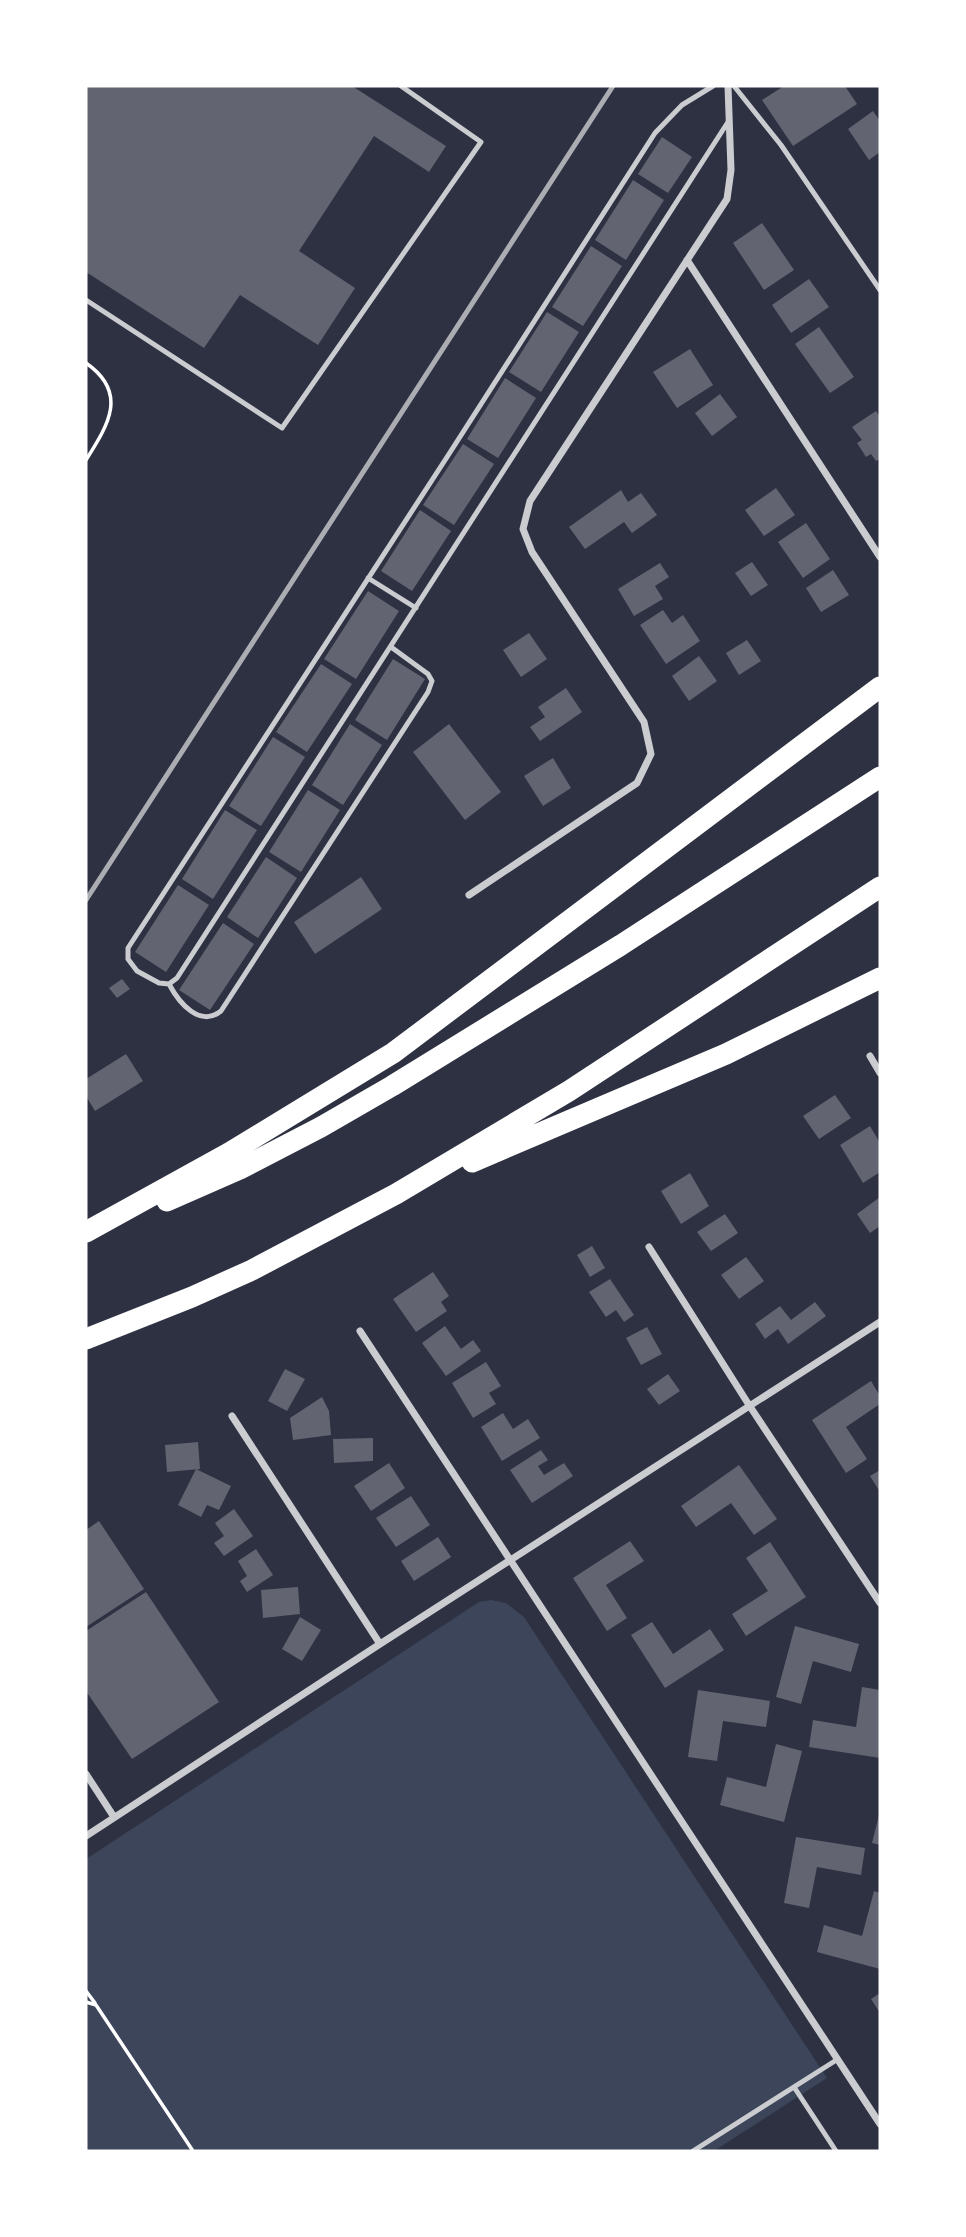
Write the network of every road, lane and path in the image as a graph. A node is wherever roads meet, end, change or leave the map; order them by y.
1 (401, 86) edge
2 (713, 86) edge
3 (728, 86) edge
4 (734, 86) edge
5 (729, 121) junction
6 (687, 260) junction
7 (880, 290) edge
8 (86, 300) edge
9 (86, 363) edge
10 (86, 460) edge
11 (880, 556) edge
12 (368, 578) junction
13 (416, 608) junction
14 (391, 647) junction
15 (880, 687) edge
16 (880, 777) edge
17 (880, 887) edge
18 (469, 895) dead end
19 (880, 978) edge
20 (169, 984) junction
21 (870, 1056) dead end
22 (880, 1073) edge
23 (396, 1194) junction
24 (86, 1234) edge
25 (649, 1247) dead end
26 (880, 1322) edge
27 (360, 1331) dead end
28 (86, 1339) edge
29 (749, 1405) junction
30 (232, 1416) dead end
31 (510, 1560) junction
32 (880, 1603) edge
33 (380, 1644) junction
34 (86, 1774) edge
35 (114, 1817) junction
36 (86, 1836) edge
37 (86, 1991) edge
38 (86, 2002) edge
39 (96, 2005) junction
40 (838, 2059) junction
41 (794, 2087) junction
42 (880, 2124) edge
43 (193, 2151) edge
44 (694, 2151) edge
45 (836, 2151) edge

1 - 8 lane
2 - 12 lane
3 - 5 street
4 - 7 lane
5 - 6 street
5 - 13 lane
6 - 11 street
6 - 18 street
9 - 10 path
12 - 13 lane
12 - 20 lane
13 - 14 lane
14 - 20 lane
14 - 20 lane
15 - 24 highway
16 - 24 highway
17 - 23 highway
19 - 23 highway
21 - 22 street
23 - 28 highway
25 - 29 street
26 - 29 street
27 - 31 street
29 - 31 street
29 - 32 street
30 - 33 street
31 - 33 street
31 - 40 street
33 - 35 street
34 - 35 street
35 - 36 street
37 - 39 path
38 - 39 path
39 - 43 path
40 - 41 lane
40 - 42 street
41 - 44 lane
41 - 45 lane

